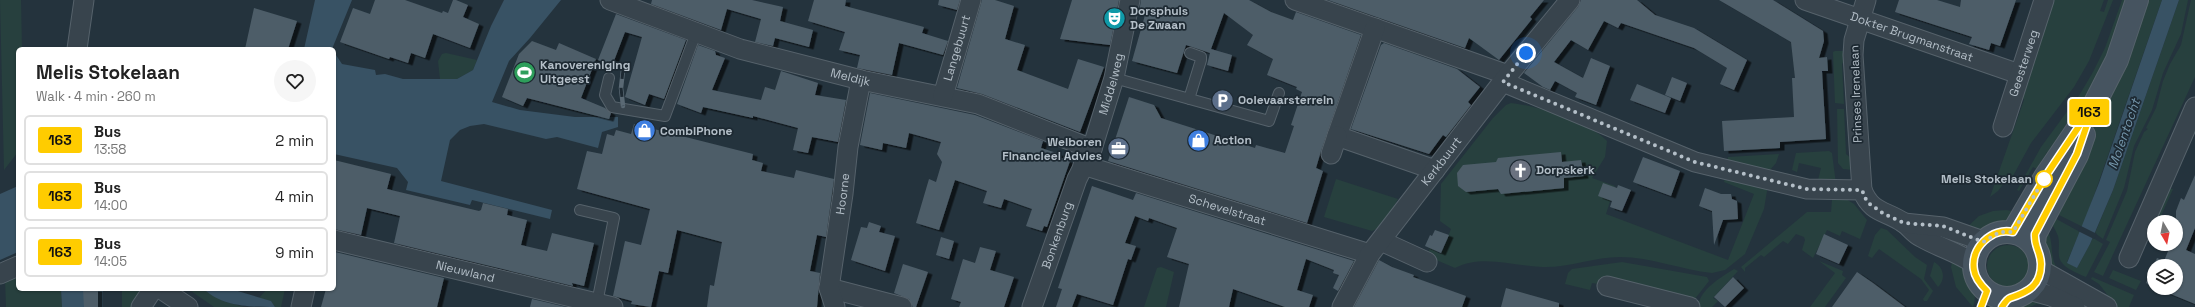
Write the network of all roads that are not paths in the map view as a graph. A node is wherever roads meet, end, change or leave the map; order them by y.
1 (84, 0) edge
2 (610, 0) edge
3 (971, 0) edge
4 (1130, 0) edge
5 (1295, 0) edge
6 (1570, 0) edge
7 (1805, 0) edge
8 (1866, 0) edge
9 (2044, 0) edge
10 (2137, 0) edge
11 (1860, 19) junction
12 (1375, 28) junction
13 (696, 33) junction
14 (77, 47) edge
15 (1190, 53) dead end
16 (2019, 74) junction
17 (609, 78) dead end
18 (1114, 78) junction
19 (1505, 78) junction
20 (861, 80) junction
21 (1278, 93) dead end
22 (943, 96) junction
23 (1189, 99) junction
24 (2094, 104) junction
25 (2195, 107) edge
26 (2003, 127) dead end
27 (1337, 136) junction
28 (2188, 137) edge
29 (1092, 149) junction
30 (1331, 154) dead end
31 (1083, 165) junction
32 (1435, 170) junction
33 (1862, 190) junction
34 (580, 210) dead end
35 (1904, 223) junction
36 (2013, 232) junction
37 (336, 240) edge
38 (1983, 242) junction
39 (2034, 244) junction
40 (1375, 248) junction
41 (2129, 258) dead end
42 (1427, 262) dead end
43 (1974, 263) junction
44 (16, 267) edge
45 (2041, 270) junction
46 (0, 274) edge
47 (1607, 286) dead end
48 (828, 288) junction
49 (152, 291) edge
50 (164, 291) edge
51 (304, 291) edge
52 (2013, 298) edge
53 (1984, 299) edge
54 (184, 305) edge
55 (602, 306) edge
56 (141, 307) edge
57 (300, 307) edge
58 (835, 307) edge
59 (902, 307) edge
60 (1032, 307) edge
61 (1342, 307) edge
62 (1690, 307) edge
63 (2075, 307) edge
64 (2107, 307) edge

1 - 14 street
2 - 13 street, Meldijk
3 - 22 street, Langebuurt
4 - 18 street, Middelweg
5 - 12 street
6 - 19 street, Kerkbuurt
7 - 11 street, Dokter Brugmanstraat
8 - 11 street, Prinses Irenelaan
9 - 16 street, Geesterweg
10 - 24 main road
11 - 16 street, Dokter Brugmanstraat
11 - 33 street, Prinses Irenelaan
12 - 19 street
12 - 27 street
13 - 17 lane
13 - 20 street, Meldijk
15 - 23 lane
16 - 26 street, Geesterweg
18 - 23 lane
18 - 29 street, Middelweg
19 - 32 street, Kerkbuurt
19 - 33 street
20 - 22 street, Meldijk
20 - 48 street, Hoorne
21 - 23 lane
22 - 29 street, Meldijk
24 - 36 main road
24 - 39 main road
25 - 28 street
27 - 30 street
27 - 32 street
28 - 41 street
29 - 31 street, Middelweg
31 - 40 street, Schevelstraat
31 - 60 street, Bonkenburg
32 - 40 street, Kerkbuurt
33 - 35 street
34 - 55 lane
35 - 38 street
35 - 43 street
36 - 38 main road
36 - 39 main road
37 - 55 street, Nieuwland
38 - 43 main road
39 - 45 main road
40 - 42 street
40 - 61 street, Kerkbuurt
43 - 53 main road
44 - 46 street
45 - 52 main road
45 - 64 street
47 - 62 street
48 - 58 street, Hoorne
48 - 59 street
49 - 56 street
50 - 54 street
51 - 57 street
52 - 53 main road
52 - 63 street

